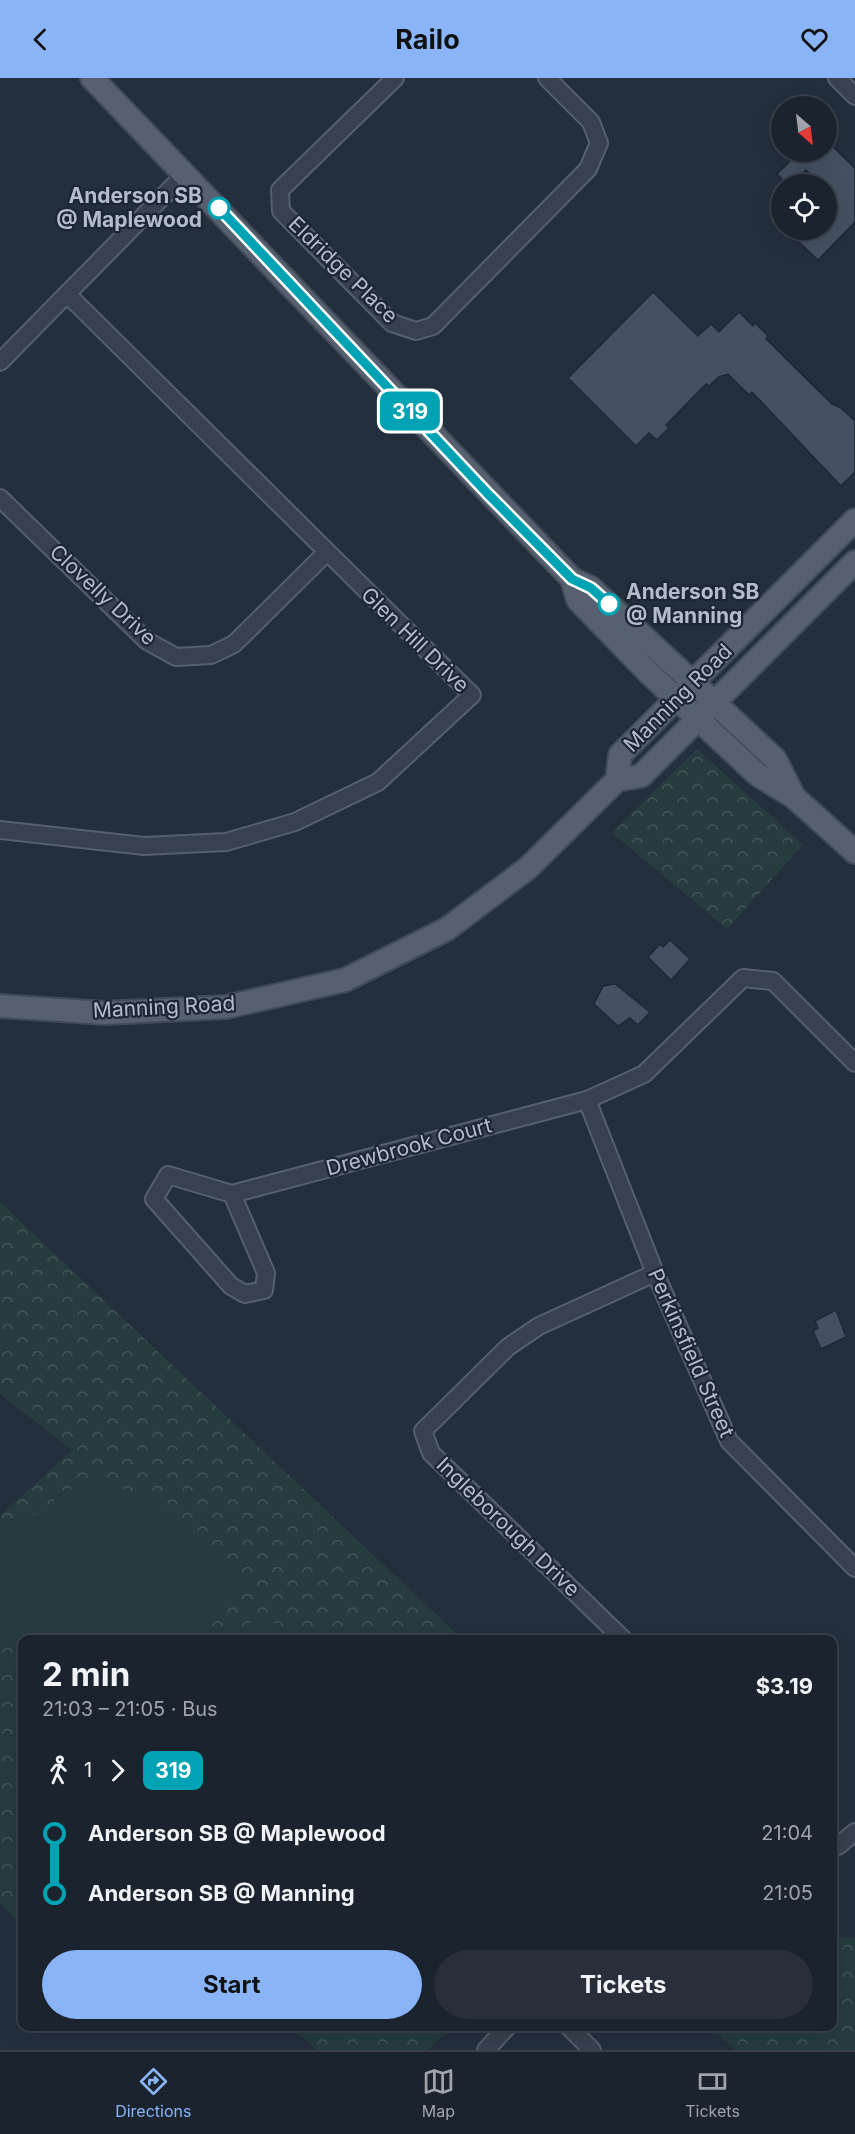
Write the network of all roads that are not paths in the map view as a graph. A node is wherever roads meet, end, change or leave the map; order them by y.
1 (92, 78) edge
2 (395, 78) edge
3 (547, 78) edge
4 (837, 78) edge
5 (855, 96) edge
6 (186, 173) junction
7 (67, 294) junction
8 (0, 362) edge
9 (0, 498) edge
10 (855, 520) edge
11 (326, 554) junction
12 (855, 562) edge
13 (572, 579) junction
14 (693, 682) junction
15 (677, 698) junction
16 (715, 703) junction
17 (699, 720) junction
18 (616, 780) junction
19 (794, 797) junction
20 (0, 830) edge
21 (855, 852) edge
22 (0, 1006) edge
23 (855, 1063) edge
24 (587, 1100) junction
25 (232, 1194) junction
26 (655, 1273) junction
27 (855, 1568) edge
28 (619, 1635) edge
29 (855, 1832) edge
30 (837, 1845) edge
31 (503, 2031) edge
32 (573, 2031) edge
33 (486, 2050) edge
34 (592, 2050) edge

1 - 6 main road
2 - 3 street, Eldridge Place
4 - 5 street
6 - 7 street
6 - 13 main road
7 - 8 street
7 - 11 street, Glen Hill Drive
9 - 11 street, Clovelly Drive
10 - 14 main road, Manning Road
11 - 20 street, Glen Hill Drive
12 - 16 main road, Manning Road
13 - 14 main road
13 - 15 main road
14 - 15 main road, Manning Road
14 - 16 main road
15 - 17 main road
15 - 18 main road, Manning Road
16 - 17 main road, Manning Road
16 - 19 main road
17 - 18 main road, Manning Road
17 - 19 main road
18 - 22 main road, Manning Road
19 - 21 main road
23 - 24 street, Drewbrook Court
24 - 25 street, Drewbrook Court
24 - 26 street, Perkinsfield Street
25 - 25 street
26 - 27 street, Perkinsfield Street
26 - 28 street, Ingleborough Drive
29 - 30 street
31 - 33 street
32 - 34 street

